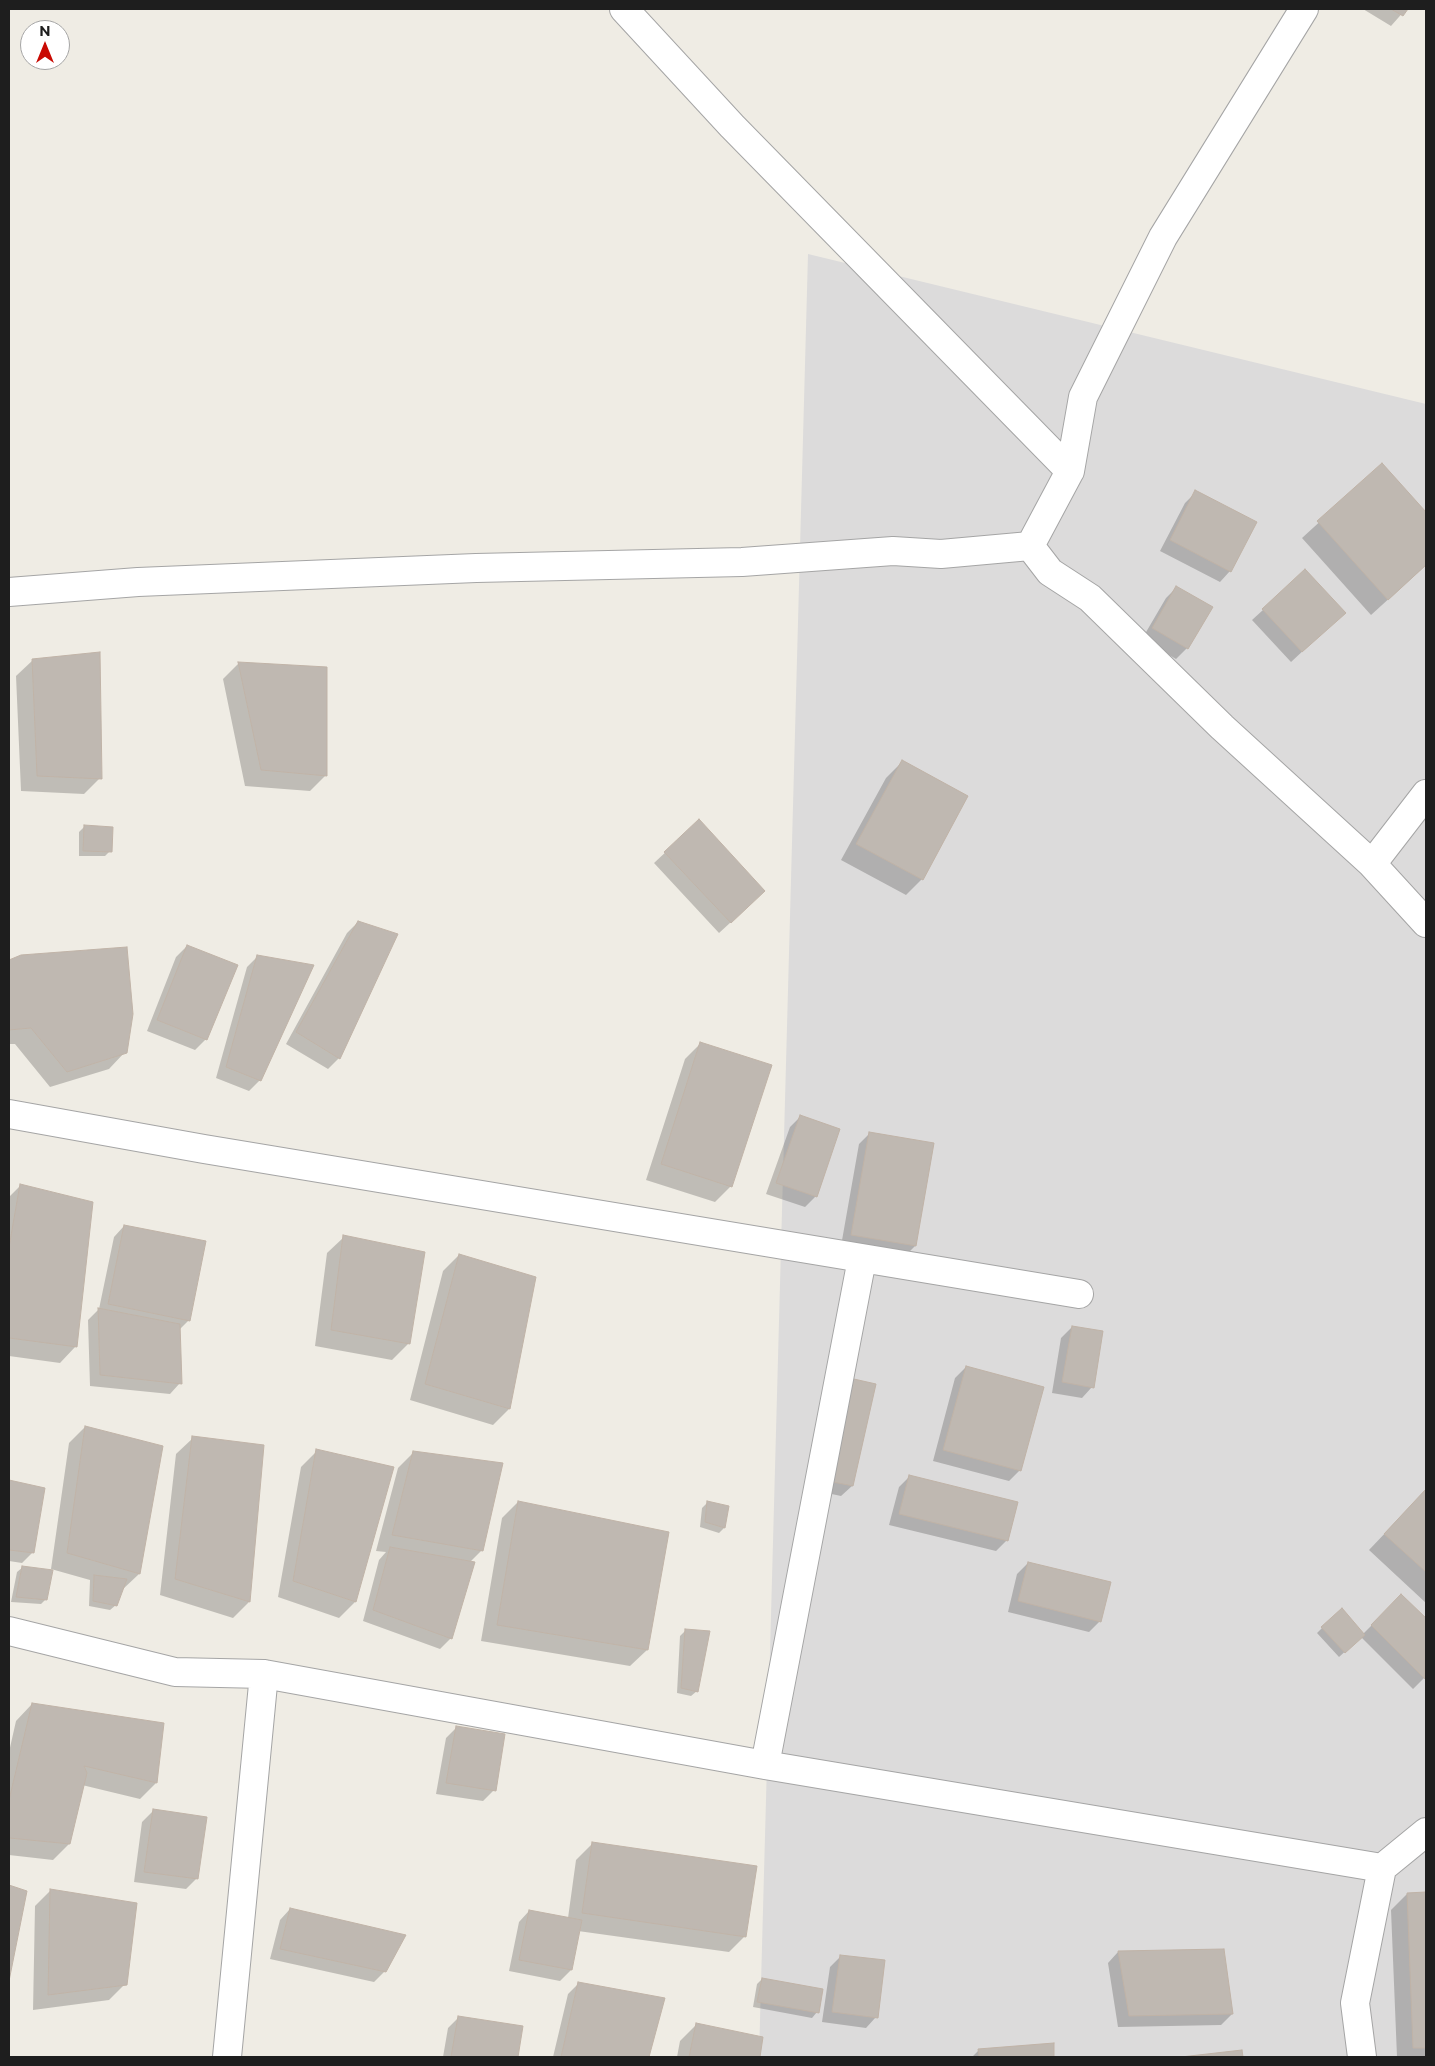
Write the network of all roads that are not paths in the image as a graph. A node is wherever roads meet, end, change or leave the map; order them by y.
1 (624, 9) edge
2 (1304, 9) edge
3 (1070, 471) junction
4 (1030, 546) junction
5 (9, 592) edge
6 (1426, 794) edge
7 (1372, 864) junction
8 (1426, 923) edge
9 (9, 1114) edge
10 (862, 1259) junction
11 (1079, 1294) dead end
12 (9, 1631) edge
13 (264, 1674) junction
14 (765, 1765) junction
15 (1426, 1832) edge
16 (1382, 1868) junction
17 (227, 2057) edge
18 (1362, 2057) edge

1 - 3 street
2 - 3 street
3 - 4 street
4 - 5 street
4 - 7 street
6 - 7 street
7 - 8 street
9 - 10 street
10 - 11 street
10 - 14 street
12 - 13 street
13 - 14 street
13 - 17 street
14 - 16 street
15 - 16 street
16 - 18 street

